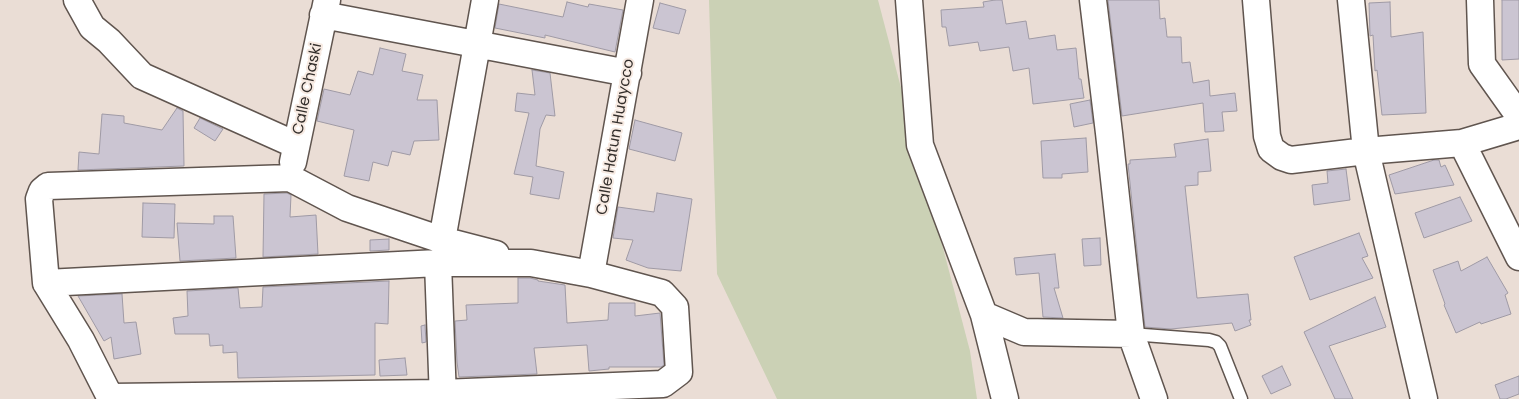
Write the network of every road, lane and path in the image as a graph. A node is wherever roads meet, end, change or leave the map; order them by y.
1 (77, 0) edge
2 (485, 0) edge
3 (640, 0) edge
4 (909, 0) edge
5 (1093, 0) edge
6 (1256, 0) edge
7 (1351, 0) edge
8 (1480, 0) edge
9 (325, 7) edge
10 (478, 44) junction
11 (628, 73) junction
12 (1519, 116) edge
13 (1519, 126) edge
14 (1462, 143) junction
15 (296, 145) junction
16 (1366, 151) junction
17 (290, 178) junction
18 (440, 252) junction
19 (1519, 257) edge
20 (591, 274) junction
21 (46, 283) junction
22 (984, 315) junction
23 (1131, 334) junction
24 (443, 396) edge
25 (112, 398) edge
26 (1005, 399) edge
27 (1154, 399) edge
28 (1241, 399) edge
29 (1424, 399) edge

1 - 15 street
2 - 10 street
3 - 11 street, Calle Hatun Huaycco
4 - 22 street
5 - 23 street
6 - 16 street
7 - 16 street
8 - 12 street
9 - 10 street
9 - 15 street, Calle Chaski
10 - 11 street
10 - 18 street
11 - 20 street, Calle Hatun Huaycco
13 - 14 street
14 - 16 street
14 - 19 street
15 - 17 street, Calle Chaski
16 - 29 street
17 - 18 street
17 - 21 street
18 - 20 street
18 - 21 street
18 - 24 street
20 - 24 street
21 - 25 street
22 - 23 street
22 - 26 street
23 - 27 street
23 - 28 lane
24 - 25 street

